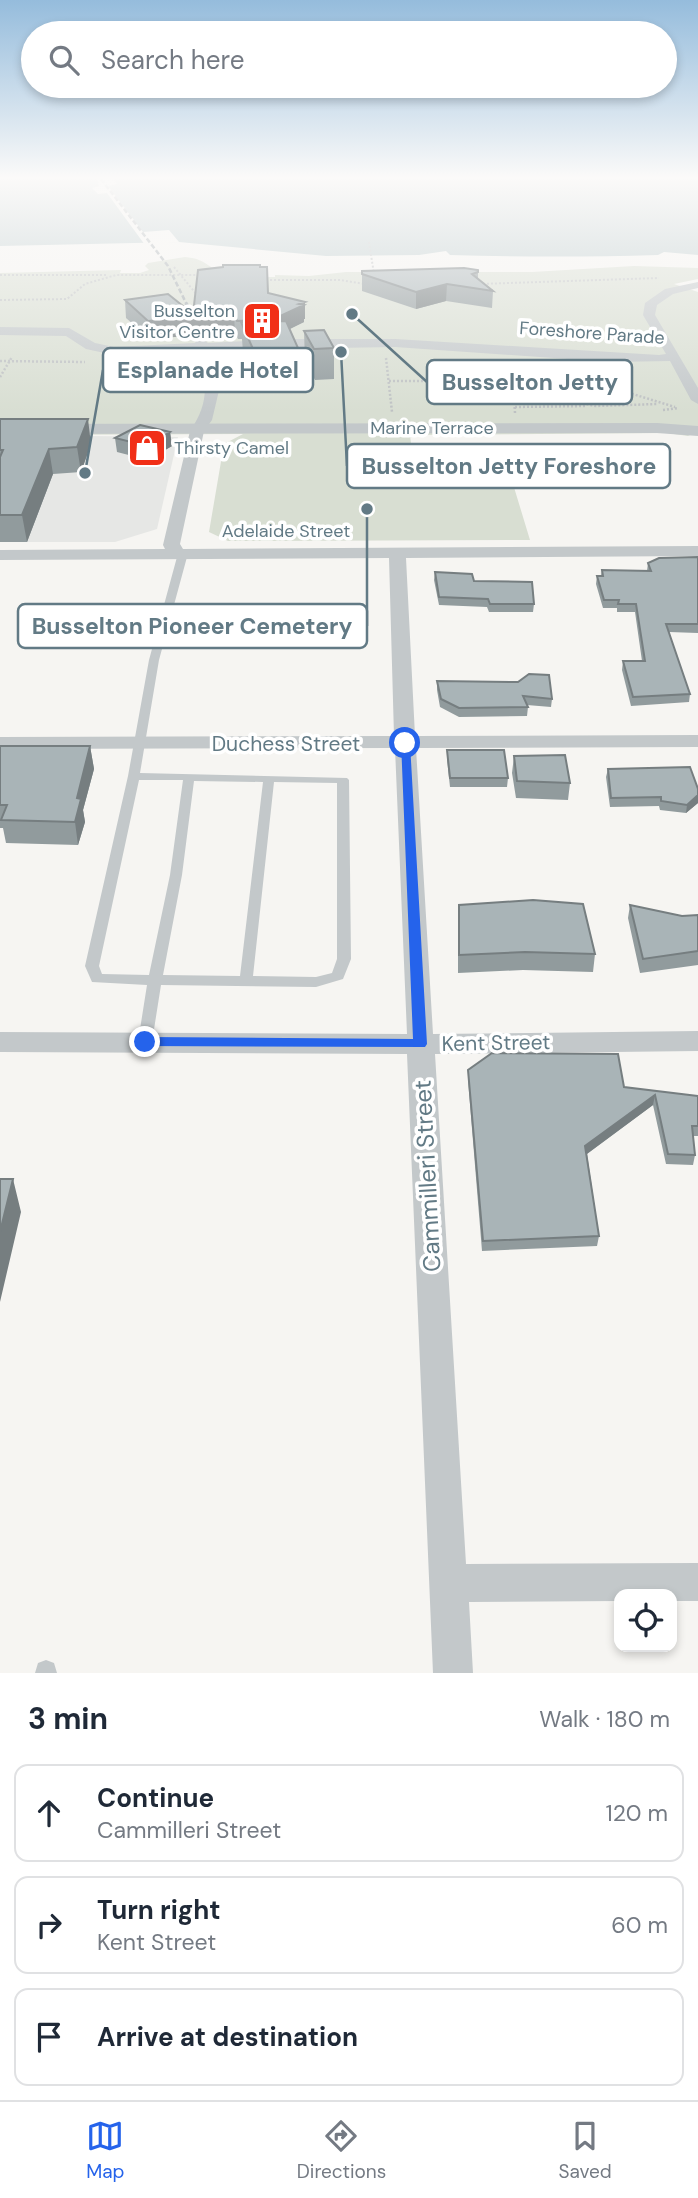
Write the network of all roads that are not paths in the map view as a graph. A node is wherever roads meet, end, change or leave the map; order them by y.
1 (698, 285) edge
2 (0, 329) edge
3 (201, 345) junction
4 (674, 357) junction
5 (693, 415) edge
6 (0, 424) edge
7 (201, 426) junction
8 (0, 429) edge
9 (698, 551) edge
10 (177, 552) junction
11 (397, 553) junction
12 (0, 555) edge
13 (698, 741) edge
14 (0, 743) edge
15 (405, 743) junction
16 (139, 745) junction
17 (134, 776) junction
18 (189, 778) junction
19 (269, 779) junction
20 (155, 980) junction
21 (246, 981) junction
22 (698, 1041) edge
23 (0, 1042) edge
24 (145, 1042) junction
25 (420, 1044) junction
26 (698, 1582) edge
27 (450, 1583) junction
28 (453, 1673) edge

1 - 4 street
2 - 3 street, Foreshore Parade
3 - 4 street, Foreshore Parade
3 - 7 street
4 - 5 street
5 - 7 street, Marine Terrace
6 - 7 street, Marine Terrace
7 - 8 street, Marine Terrace
7 - 10 street
9 - 11 street, Adelaide Street
10 - 11 street, Adelaide Street
10 - 12 street, Adelaide Street
10 - 16 lane
11 - 15 street, Cammilleri Street
13 - 15 street, Duchess Street
14 - 16 street, Duchess Street
15 - 16 street, Duchess Street
15 - 25 street, Cammilleri Street
16 - 17 lane
17 - 18 lane
17 - 20 lane
18 - 19 lane
18 - 20 lane
19 - 21 lane
19 - 21 lane
20 - 21 lane
20 - 24 lane
22 - 25 street, Kent Street
23 - 24 street, Kent Street
24 - 25 street, Kent Street
25 - 27 street, Cammilleri Street
26 - 27 street
27 - 28 street, Cammilleri Street

